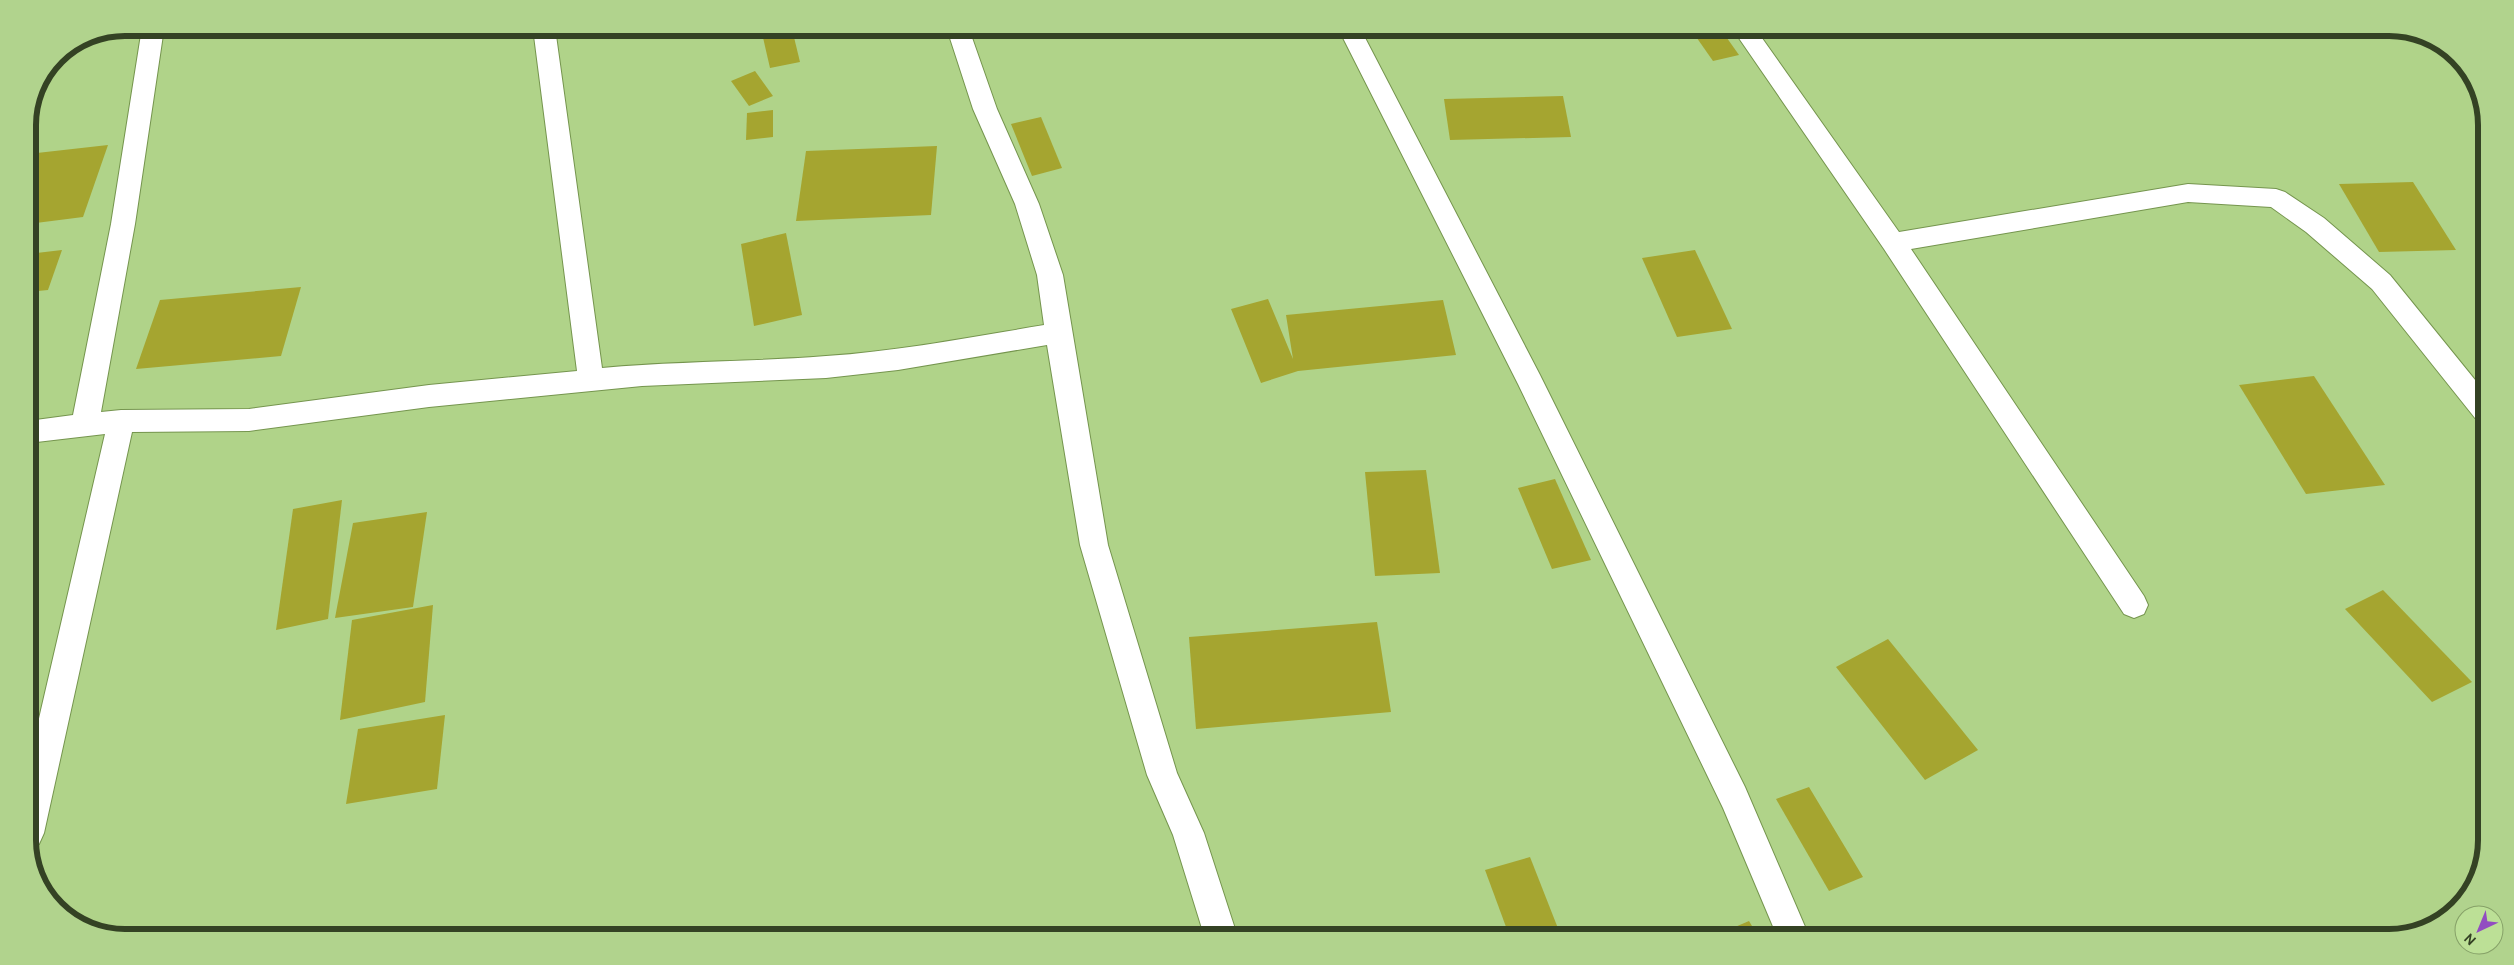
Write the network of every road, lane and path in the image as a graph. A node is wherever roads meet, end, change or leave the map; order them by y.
1 (152, 36) edge
2 (545, 36) edge
3 (960, 36) edge
4 (1353, 36) edge
5 (1749, 36) edge
6 (1893, 242) junction
7 (1058, 333) junction
8 (591, 380) junction
9 (2478, 403) edge
10 (121, 421) junction
11 (85, 425) junction
12 (36, 431) edge
13 (2134, 605) dead end
14 (36, 798) edge
15 (1218, 929) edge
16 (1790, 929) edge

1 - 11 street
2 - 8 street
3 - 7 street
4 - 16 street
5 - 6 street
6 - 9 street
6 - 13 street
7 - 8 street
7 - 15 street
8 - 10 street
10 - 11 street
10 - 14 street
11 - 12 street

